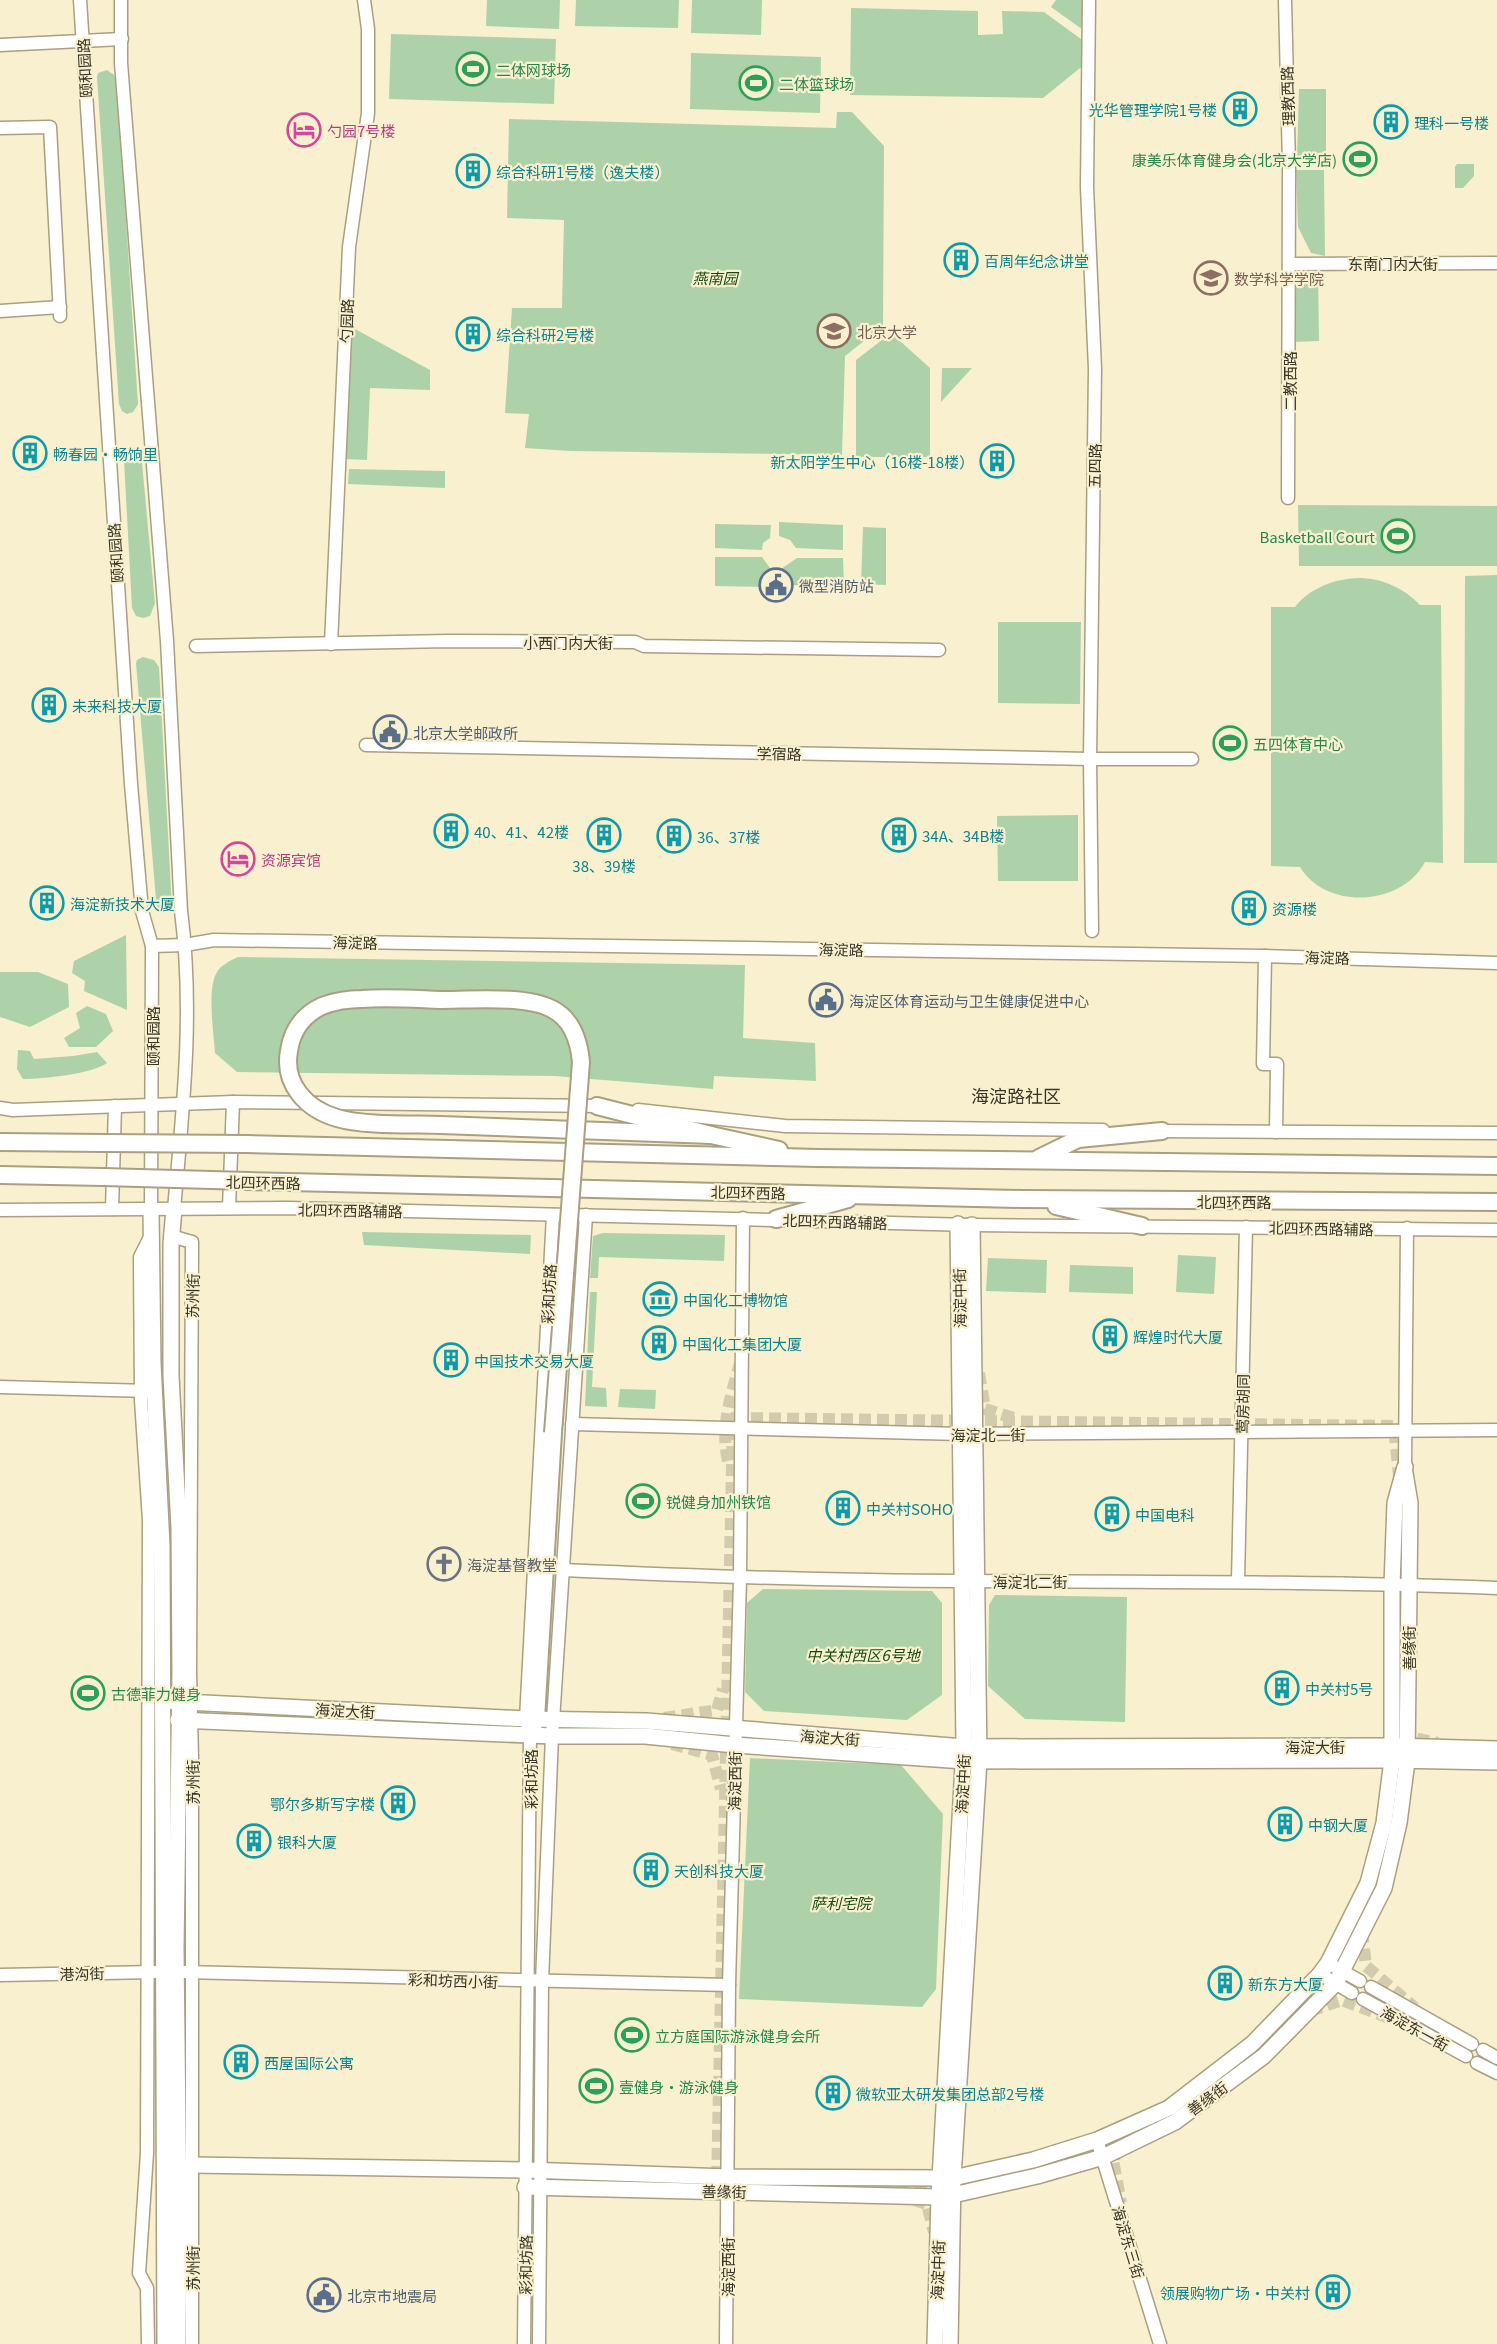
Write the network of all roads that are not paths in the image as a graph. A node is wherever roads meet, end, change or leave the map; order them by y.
1 (80, 0) edge
2 (121, 0) edge
3 (364, 0) edge
4 (1089, 0) edge
5 (1285, 0) edge
6 (122, 39) junction
7 (82, 41) junction
8 (0, 45) edge
9 (0, 128) edge
10 (1497, 263) edge
11 (1290, 264) junction
12 (0, 311) edge
13 (1288, 498) dead end
14 (331, 644) junction
15 (196, 646) dead end
16 (939, 650) dead end
17 (366, 746) dead end
18 (1090, 759) junction
19 (1192, 759) dead end
20 (1092, 931) dead end
21 (185, 945) junction
22 (152, 946) junction
23 (1265, 956) junction
24 (1497, 963) edge
25 (232, 1102) junction
26 (184, 1103) junction
27 (152, 1104) junction
28 (115, 1106) junction
29 (597, 1106) junction
30 (0, 1108) edge
31 (1162, 1131) junction
32 (1276, 1132) junction
33 (1497, 1133) edge
34 (711, 1135) junction
35 (0, 1142) edge
36 (818, 1158) junction
37 (1036, 1159) junction
38 (1497, 1166) edge
39 (0, 1175) edge
40 (865, 1194) junction
41 (1022, 1199) junction
42 (1497, 1202) edge
43 (229, 1208) junction
44 (112, 1209) junction
45 (174, 1209) junction
46 (0, 1210) edge
47 (151, 1210) junction
48 (553, 1215) junction
49 (585, 1215) junction
50 (744, 1218) junction
51 (776, 1218) junction
52 (965, 1224) junction
53 (1142, 1226) junction
54 (1246, 1227) junction
55 (552, 1228) junction
56 (1407, 1228) junction
57 (584, 1230) junction
58 (1497, 1230) edge
59 (171, 1236) junction
60 (0, 1387) edge
61 (147, 1391) junction
62 (572, 1424) junction
63 (742, 1429) junction
64 (1404, 1430) junction
65 (1497, 1430) edge
66 (1242, 1432) junction
67 (968, 1434) junction
68 (1404, 1467) junction
69 (563, 1570) junction
70 (740, 1578) junction
71 (969, 1581) junction
72 (1238, 1581) junction
73 (1392, 1585) junction
74 (1409, 1585) junction
75 (1497, 1588) edge
76 (178, 1702) junction
77 (553, 1720) junction
78 (178, 1721) junction
79 (531, 1724) junction
80 (552, 1736) junction
81 (735, 1737) junction
82 (1497, 1749) edge
83 (972, 1753) junction
84 (1400, 1754) junction
85 (1497, 1762) edge
86 (1324, 1969) junction
87 (170, 1972) junction
88 (0, 1975) edge
89 (1340, 1977) junction
90 (528, 1981) junction
91 (542, 1982) junction
92 (729, 1985) junction
93 (1497, 2058) edge
94 (1497, 2073) edge
95 (1097, 2140) junction
96 (1103, 2157) junction
97 (192, 2165) junction
98 (533, 2170) junction
99 (947, 2178) junction
100 (728, 2184) junction
101 (533, 2187) junction
102 (946, 2196) junction
103 (148, 2344) edge
104 (165, 2344) edge
105 (178, 2344) edge
106 (192, 2344) edge
107 (524, 2344) edge
108 (539, 2344) edge
109 (726, 2344) edge
110 (935, 2344) edge
111 (950, 2344) edge
112 (1160, 2344) edge

1 - 7 street, 颐和园路
2 - 6 street
3 - 14 street, 勺园路
4 - 18 street, 五四路
5 - 11 street, 理教西路
6 - 7 street
6 - 21 street
7 - 8 street
7 - 22 street, 颐和园路
9 - 12 street
10 - 11 street, 东南门内大街
11 - 13 street, 二教西路
14 - 15 street, 小西门内大街
14 - 16 street, 小西门内大街
17 - 18 street, 学宿路
18 - 19 street, 学宿路
18 - 20 street, 五四路
21 - 22 street, 海淀路
21 - 23 street, 海淀路
21 - 26 street
22 - 27 street, 颐和园路
23 - 24 street, 海淀路
23 - 32 street
25 - 26 street
25 - 29 street
25 - 43 street
26 - 27 street
26 - 45 street
27 - 28 street
27 - 47 street, 颐和园路
28 - 30 street
28 - 44 street
29 - 31 street
29 - 34 highway
31 - 32 street
31 - 37 highway
32 - 33 street
34 - 36 highway
34 - 79 highway, bridge
35 - 36 highway, bridge
36 - 37 highway
37 - 38 highway
39 - 40 highway, 北四环西路, bridge
40 - 41 highway, 北四环西路
40 - 51 highway
41 - 42 highway, 北四环西路
41 - 53 highway
43 - 45 street, 北四环西路辅路
43 - 48 street, 北四环西路辅路
44 - 46 street
44 - 47 street
45 - 47 street, 北四环西路辅路
45 - 59 main road, 苏州街
47 - 61 main road, 苏州街
48 - 49 street, 北四环西路辅路
48 - 55 street, 彩和坊路
49 - 50 street, 北四环西路辅路
49 - 57 street, 彩和坊路
50 - 51 street, 北四环西路辅路
50 - 63 street, 海淀西街
51 - 52 street, 北四环西路辅路
52 - 53 street, 北四环西路辅路
52 - 67 main road, 海淀中街
53 - 54 street, 北四环西路辅路
54 - 56 street, 北四环西路辅路
54 - 66 street, 莺房胡同
55 - 57 street
55 - 79 street, 彩和坊路
56 - 58 street, 北四环西路辅路
56 - 64 street, 善缘街
57 - 62 street, 彩和坊路
59 - 76 main road, 苏州街
59 - 76 street, 苏州街
60 - 61 street
61 - 76 main road, 苏州街
61 - 87 street, 苏州街
62 - 63 street, 海淀北一街
62 - 69 street, 彩和坊路
63 - 67 street, 海淀北一街
63 - 70 street, 海淀西街
64 - 65 street, 海淀北一街
64 - 66 street, 海淀北一街
64 - 68 street, 善缘街
66 - 67 street, 海淀北一街
66 - 72 street, 莺房胡同
67 - 71 main road, 海淀中街
68 - 73 main road, 善缘街
68 - 74 main road, 善缘街
69 - 70 street, 海淀北二街
69 - 77 street, 彩和坊路
70 - 71 street, 海淀北二街
70 - 81 street, 海淀西街
71 - 72 street, 海淀北二街
71 - 83 main road, 海淀中街
72 - 73 street, 海淀北二街
73 - 74 street, 海淀北二街
73 - 84 main road, 善缘街
74 - 75 street, 海淀北二街
74 - 84 main road, 善缘街
76 - 78 main road, 苏州街
76 - 79 main road, 海淀大街
77 - 79 main road, 海淀大街
77 - 80 street, 彩和坊路
77 - 81 main road, 海淀大街
78 - 79 main road, 海淀大街
78 - 87 main road, 苏州街
78 - 87 street, 苏州街
79 - 80 main road, 海淀大街
79 - 90 street, 彩和坊路
80 - 81 main road, 海淀大街
80 - 91 street, 彩和坊路
81 - 83 main road, 海淀大街
81 - 92 street, 海淀西街
82 - 84 main road, 海淀大街
83 - 84 main road, 海淀大街
83 - 99 main road, 海淀中街
84 - 85 main road, 海淀大街
84 - 86 main road, 善缘街
84 - 89 main road, 善缘街
86 - 89 street, 海淀东一街
86 - 95 main road, 善缘街
87 - 88 street, 港沟街
87 - 90 street, 彩和坊西小街
87 - 97 street, 苏州街
87 - 103 street, 苏州街
87 - 104 main road, 苏州街
87 - 105 main road, 苏州街
89 - 93 street, 海淀东一街
89 - 94 street, 海淀东一街
89 - 96 main road, 善缘街
90 - 91 street, 彩和坊西小街
90 - 98 street, 彩和坊路
91 - 92 street, 彩和坊西小街
91 - 98 street, 彩和坊路
92 - 100 street, 海淀西街
95 - 96 street, 海淀东三街
95 - 99 main road, 善缘街
96 - 102 main road, 善缘街
96 - 112 street, 海淀东三街
97 - 98 main road, 善缘街
97 - 106 street, 苏州街
98 - 100 main road, 善缘街
98 - 101 street, 彩和坊路
99 - 100 main road, 善缘街
99 - 102 main road, 海淀中街
100 - 101 main road, 善缘街
100 - 102 main road, 善缘街
100 - 109 street, 海淀西街
101 - 107 street, 彩和坊路
101 - 108 street, 彩和坊路
102 - 110 main road, 海淀中街
102 - 111 main road, 海淀中街

